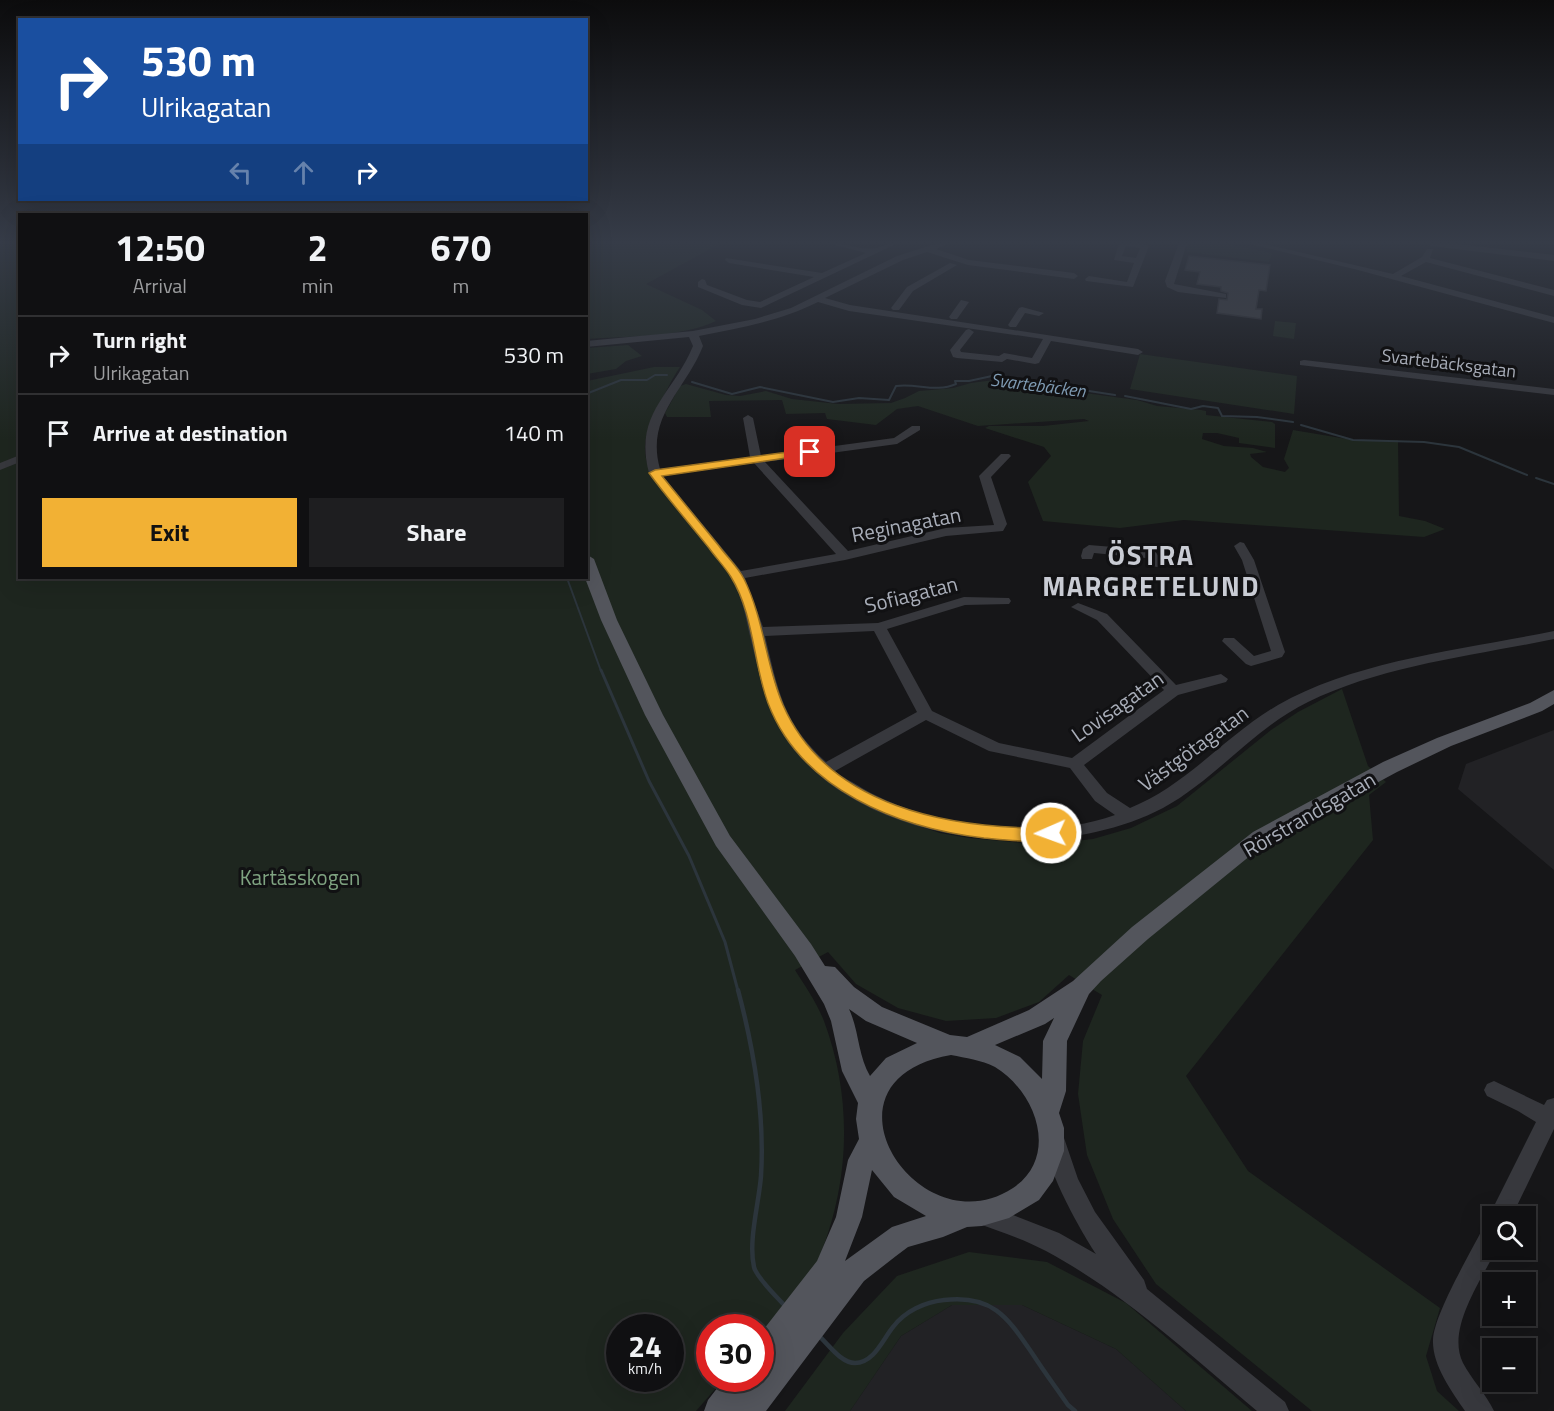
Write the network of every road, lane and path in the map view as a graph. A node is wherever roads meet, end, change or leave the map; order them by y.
1 (795, 309) edge
2 (855, 309) edge
3 (959, 309) edge
4 (1512, 309) edge
5 (1039, 313) dead end
6 (954, 316) dead end
7 (1554, 320) edge
8 (1013, 325) dead end
9 (969, 332) dead end
10 (693, 334) junction
11 (1046, 337) junction
12 (588, 344) edge
13 (1138, 352) dead end
14 (1304, 363) dead end
15 (1554, 392) edge
16 (748, 418) dead end
17 (916, 428) dead end
18 (1005, 456) dead end
19 (18, 459) edge
20 (756, 459) junction
21 (0, 467) edge
22 (655, 473) junction
23 (1240, 546) dead end
24 (845, 556) junction
25 (1086, 556) dead end
26 (1157, 563) dead end
27 (588, 564) edge
28 (737, 576) junction
29 (1004, 602) dead end
30 (1078, 606) dead end
31 (879, 627) junction
32 (756, 632) junction
33 (1554, 635) edge
34 (1229, 641) dead end
35 (1221, 679) dead end
36 (1173, 691) junction
37 (1554, 696) edge
38 (1545, 705) edge
39 (926, 714) junction
40 (1074, 764) junction
41 (825, 769) junction
42 (1130, 817) junction
43 (802, 950) junction
44 (1081, 987) junction
45 (961, 1046) junction
46 (1494, 1090) dead end
47 (871, 1103) junction
48 (1551, 1113) edge
49 (1050, 1121) junction
50 (872, 1142) junction
51 (1506, 1206) edge
52 (973, 1213) junction
53 (1482, 1255) edge
54 (1151, 1306) junction
55 (774, 1340) edge
56 (733, 1392) edge
57 (719, 1411) edge
58 (747, 1411) edge
59 (1276, 1411) edge
60 (1481, 1411) edge

1 - 10 street
2 - 11 street
3 - 6 street
4 - 7 street
5 - 8 street
9 - 11 street
10 - 12 street
10 - 22 street, Västgötagatan
11 - 13 street
14 - 15 street, Svartebäcksgatan
16 - 20 street
17 - 20 street
18 - 24 street, Reginagatan
19 - 21 street
20 - 22 street
20 - 24 street
22 - 28 street, Västgötagatan
23 - 34 street
24 - 28 street, Reginagatan
25 - 26 street
27 - 43 main road
28 - 32 street, Västgötagatan
29 - 31 street, Sofiagatan
30 - 36 street
31 - 32 street, Sofiagatan
31 - 39 street
32 - 41 street, Västgötagatan
33 - 42 street, Västgötagatan
35 - 36 street, Lovisagatan
36 - 40 street, Lovisagatan
37 - 38 main road, Rörstrandsgatan
38 - 44 main road, Rörstrandsgatan
39 - 40 street, Lovisagatan
39 - 41 street
40 - 42 street, Lovisagatan
41 - 42 street, Västgötagatan
43 - 45 main road
43 - 47 main road
44 - 45 main road, Rörstrandsgatan
44 - 49 main road, Rörstrandsgatan
45 - 47 main road
45 - 49 main road
46 - 48 street
47 - 50 main road
48 - 51 street
49 - 52 main road
49 - 54 street
50 - 52 main road
50 - 55 main road
52 - 54 street
52 - 58 main road
53 - 60 street
54 - 59 street
56 - 57 main road

